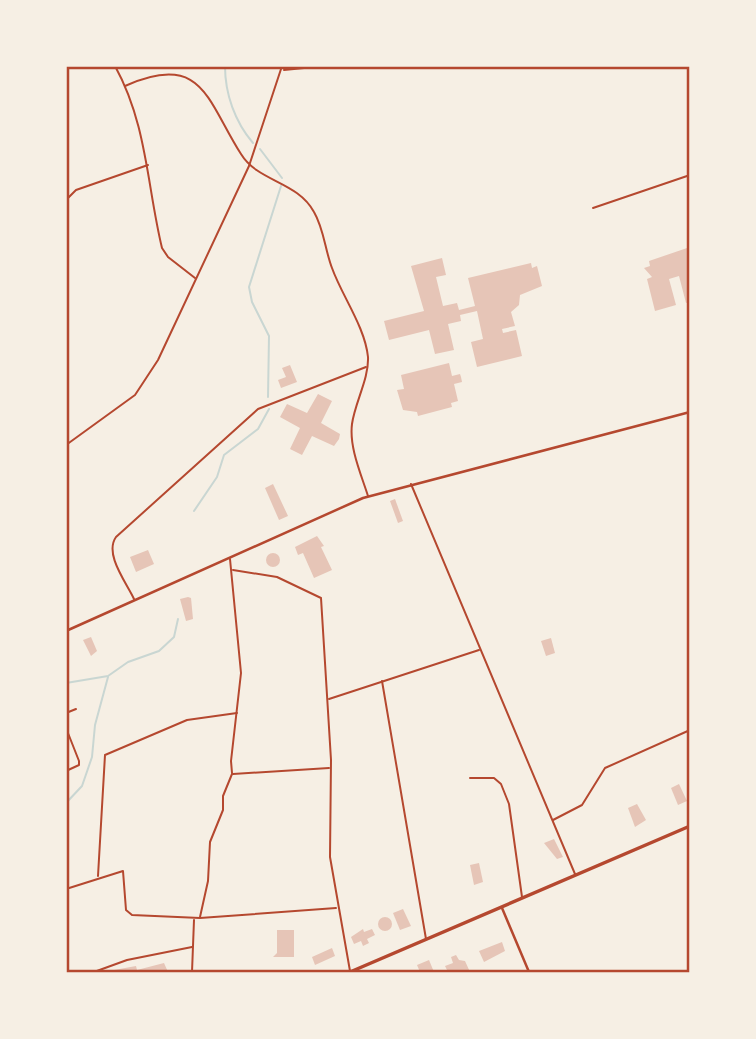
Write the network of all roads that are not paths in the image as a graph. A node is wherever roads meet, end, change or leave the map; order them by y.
1 (115, 66) edge
2 (324, 66) edge
3 (282, 68) edge
4 (125, 86) junction
5 (148, 165) junction
6 (249, 166) junction
7 (690, 175) edge
8 (66, 200) edge
9 (593, 208) dead end
10 (196, 278) junction
11 (367, 367) junction
12 (690, 412) edge
13 (66, 445) edge
14 (411, 484) junction
15 (368, 496) junction
16 (229, 558) junction
17 (233, 570) junction
18 (135, 601) junction
19 (66, 631) edge
20 (479, 650) junction
21 (382, 681) junction
22 (328, 700) junction
23 (76, 709) dead end
24 (66, 713) edge
25 (237, 713) junction
26 (66, 728) edge
27 (690, 730) edge
28 (331, 768) junction
29 (66, 771) edge
30 (232, 774) junction
31 (470, 778) dead end
32 (552, 821) junction
33 (690, 826) edge
34 (576, 875) junction
35 (98, 878) junction
36 (66, 889) edge
37 (522, 898) junction
38 (502, 906) junction
39 (337, 908) junction
40 (200, 918) junction
41 (194, 919) junction
42 (426, 940) junction
43 (192, 947) junction
44 (94, 972) edge
45 (192, 972) edge
46 (350, 972) edge
47 (529, 972) edge

1 - 4 street
2 - 3 street
3 - 6 street
4 - 5 street
4 - 6 street
5 - 8 street
5 - 10 street
6 - 10 street
6 - 11 street
7 - 9 street
10 - 13 street
11 - 15 street
11 - 18 street
12 - 14 main road
14 - 15 main road
14 - 20 street
15 - 16 main road
16 - 17 street
16 - 18 main road
17 - 22 street
17 - 25 street
18 - 19 main road
20 - 21 street
20 - 32 street
21 - 22 street
21 - 42 street
22 - 28 street
23 - 24 street
25 - 30 street
25 - 35 street
26 - 29 street
27 - 32 street
28 - 30 street
28 - 39 street
30 - 40 street
31 - 37 street
32 - 34 street
33 - 34 main road
34 - 37 main road
35 - 36 street
35 - 41 street
37 - 38 main road
38 - 42 main road
38 - 47 main road
39 - 40 street
39 - 46 street
40 - 41 street
41 - 43 street
42 - 46 main road
43 - 44 street
43 - 45 street

